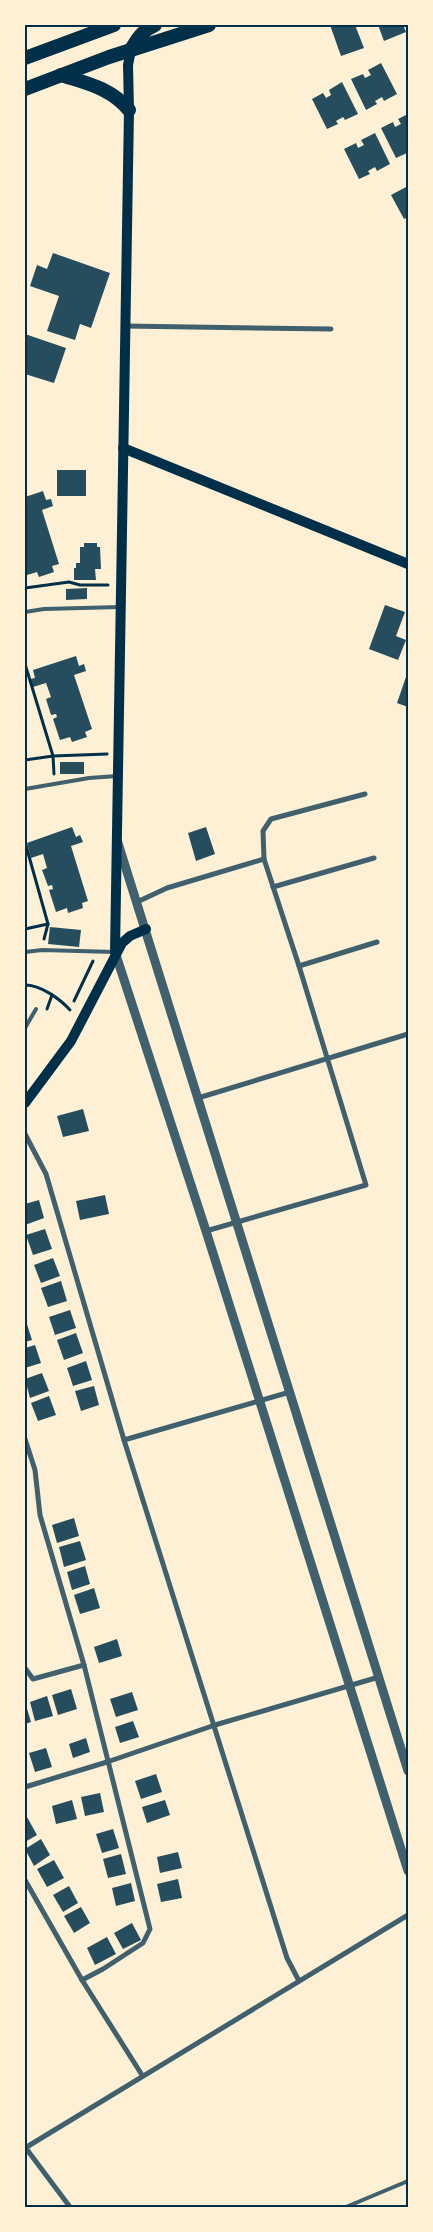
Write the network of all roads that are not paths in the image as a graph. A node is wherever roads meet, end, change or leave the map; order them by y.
1 (155, 25) edge
2 (209, 25) edge
3 (108, 26) edge
4 (131, 50) junction
5 (25, 58) edge
6 (61, 75) junction
7 (25, 89) edge
8 (129, 110) junction
9 (125, 326) junction
10 (331, 329) dead end
11 (123, 448) junction
12 (408, 564) edge
13 (122, 607) junction
14 (25, 612) edge
15 (118, 776) junction
16 (25, 789) edge
17 (365, 794) dead end
18 (117, 840) junction
19 (374, 858) dead end
20 (264, 859) junction
21 (273, 886) junction
22 (137, 902) junction
23 (146, 928) junction
24 (377, 942) dead end
25 (25, 952) edge
26 (116, 952) junction
27 (299, 966) junction
28 (36, 1009) dead end
29 (25, 1028) edge
30 (408, 1034) edge
31 (328, 1058) junction
32 (198, 1098) junction
33 (25, 1103) edge
34 (25, 1134) edge
35 (236, 1221) junction
36 (206, 1231) junction
37 (290, 1392) junction
38 (260, 1401) junction
39 (25, 1439) edge
40 (124, 1440) junction
41 (84, 1665) junction
42 (25, 1668) edge
43 (379, 1677) junction
44 (350, 1687) junction
45 (214, 1725) junction
46 (107, 1762) junction
47 (408, 1771) edge
48 (25, 1787) edge
49 (408, 1871) edge
50 (25, 1880) edge
51 (408, 1914) edge
52 (82, 1980) junction
53 (299, 1981) junction
54 (142, 2075) junction
55 (25, 2148) edge
56 (408, 2181) edge
57 (70, 2207) edge
58 (346, 2207) edge

1 - 4 highway
2 - 4 highway
3 - 5 highway
4 - 6 highway
4 - 8 main road
6 - 7 highway
6 - 8 highway
8 - 9 main road
9 - 10 street
9 - 11 main road
11 - 12 main road
11 - 13 main road
13 - 14 lane
13 - 15 main road
15 - 16 lane
15 - 18 main road
17 - 20 street
18 - 22 street
18 - 26 main road
19 - 21 street
20 - 21 street
20 - 22 street
21 - 27 street
22 - 23 street
23 - 26 main road
23 - 32 street
24 - 27 street
25 - 26 lane
26 - 33 main road
26 - 36 street
27 - 31 street
28 - 29 lane
30 - 31 street
31 - 32 street
31 - 35 street
32 - 35 street
34 - 40 street
35 - 36 street
35 - 37 street
36 - 38 street
37 - 38 street
37 - 43 street
38 - 40 street
38 - 44 street
39 - 41 street
40 - 45 street
41 - 42 street
41 - 46 street
43 - 44 street
43 - 47 street
44 - 45 street
44 - 49 street
45 - 46 street
45 - 53 street
46 - 48 street
46 - 52 street
50 - 52 street
51 - 53 street
52 - 54 street
53 - 54 street
54 - 55 street
55 - 57 street
56 - 58 lane

